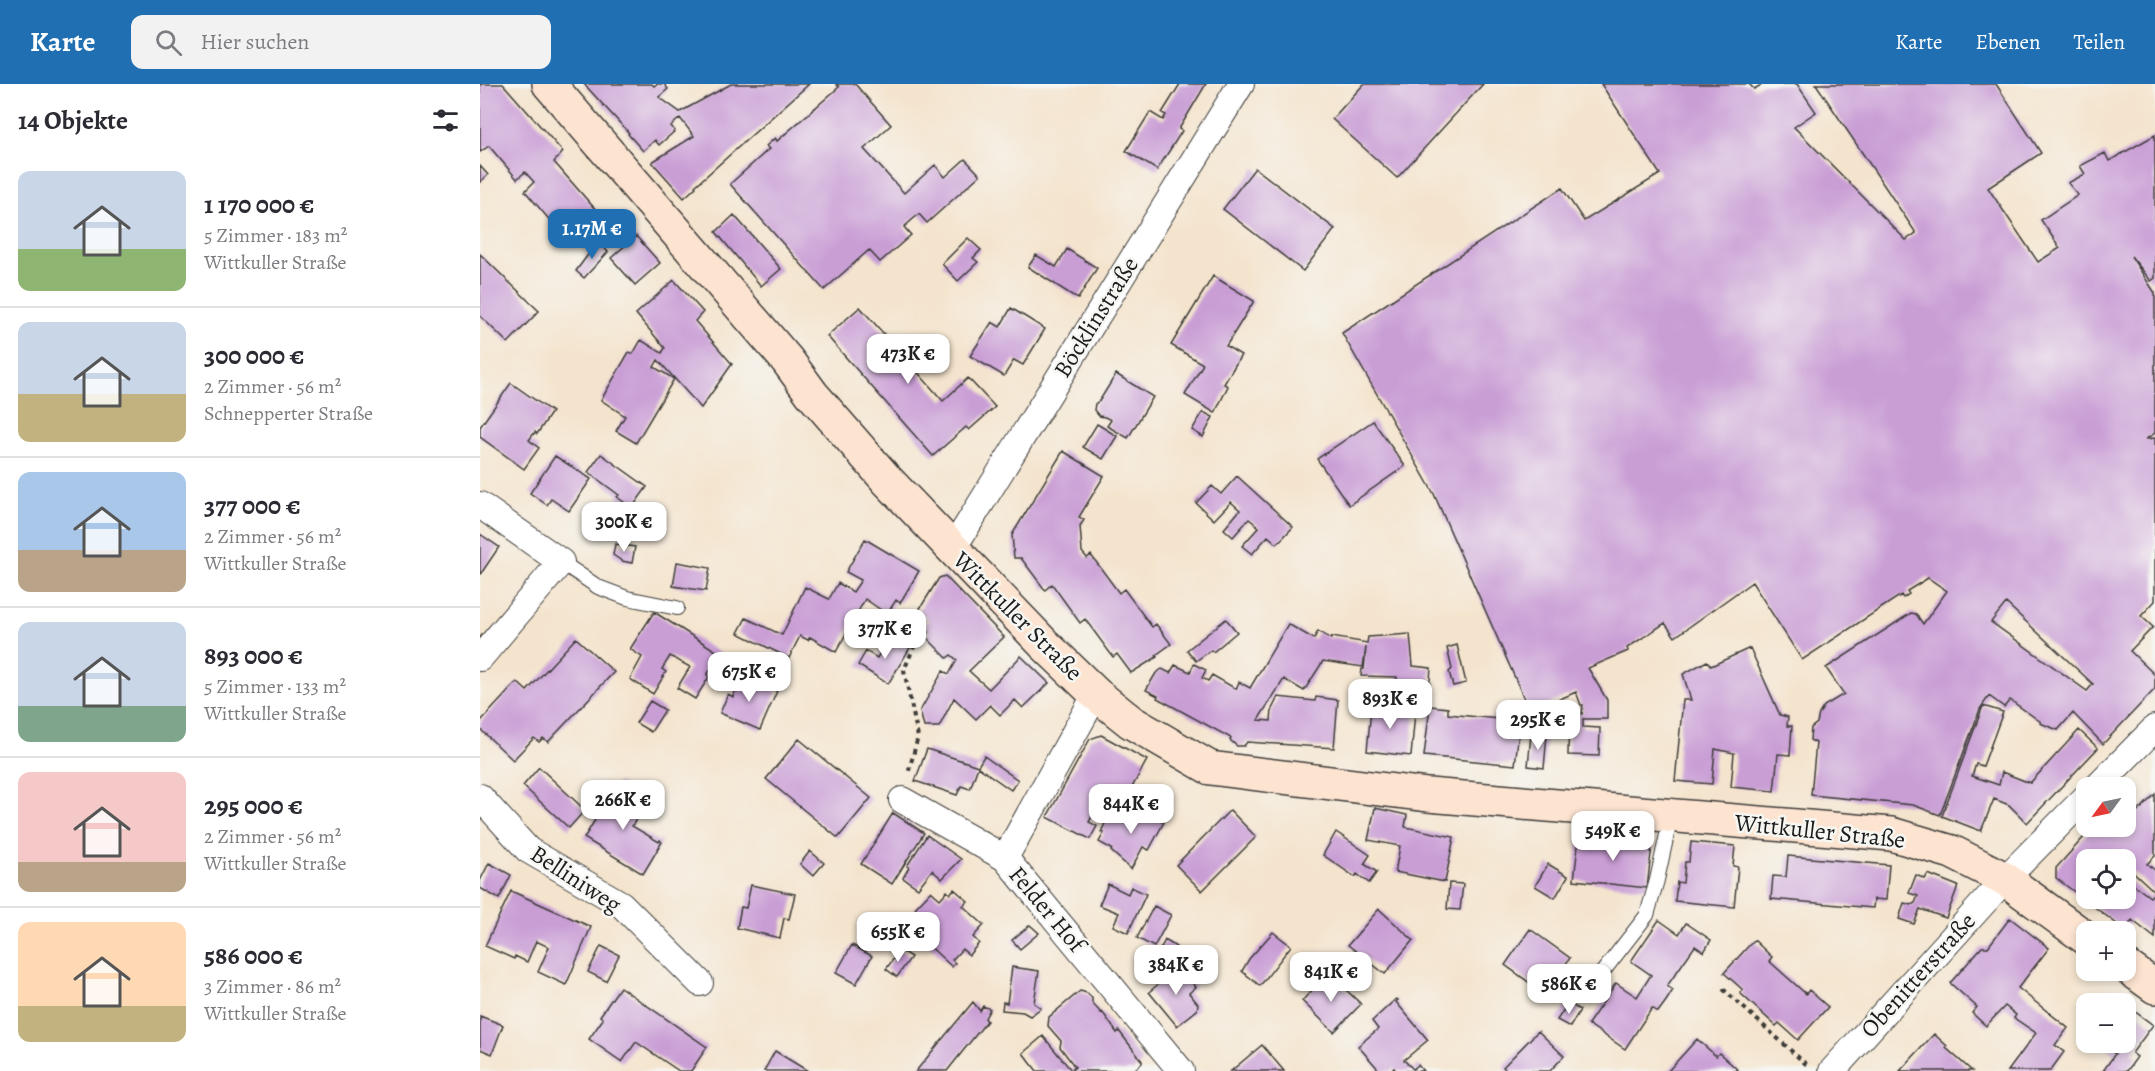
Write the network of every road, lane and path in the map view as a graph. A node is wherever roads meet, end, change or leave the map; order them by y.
1 (549, 84) edge
2 (1241, 84) edge
3 (480, 505) edge
4 (952, 550) junction
5 (561, 562) junction
6 (677, 608) dead end
7 (897, 628) dead end
8 (480, 658) edge
9 (1096, 694) junction
10 (2155, 728) edge
11 (2107, 777) edge
12 (480, 797) edge
13 (902, 800) joint
14 (2076, 807) edge
15 (1671, 816) junction
16 (1005, 858) junction
17 (2005, 879) junction
18 (2076, 931) edge
19 (2136, 973) edge
20 (700, 982) dead end
21 (1591, 987) dead end
22 (2155, 987) edge
23 (1723, 989) dead end
24 (1181, 1071) edge
25 (1814, 1071) edge
26 (1832, 1071) edge

1 - 4 main road, Wittkuller Straße
2 - 4 street, Böcklinstraße
3 - 5 street
4 - 9 main road, Wittkuller Straße
5 - 6 lane
5 - 8 street
7 - 13 path
9 - 15 main road, Wittkuller Straße
9 - 16 street, Felder Hof
10 - 11 street
12 - 20 street, Belliniweg
13 - 16 street, Felder Hof
14 - 17 street, Obenitterstraße
15 - 17 main road, Wittkuller Straße
15 - 21 lane
16 - 24 street, Felder Hof
17 - 18 main road, Wittkuller Straße
17 - 26 street, Obenitterstraße
19 - 22 main road
23 - 25 path

